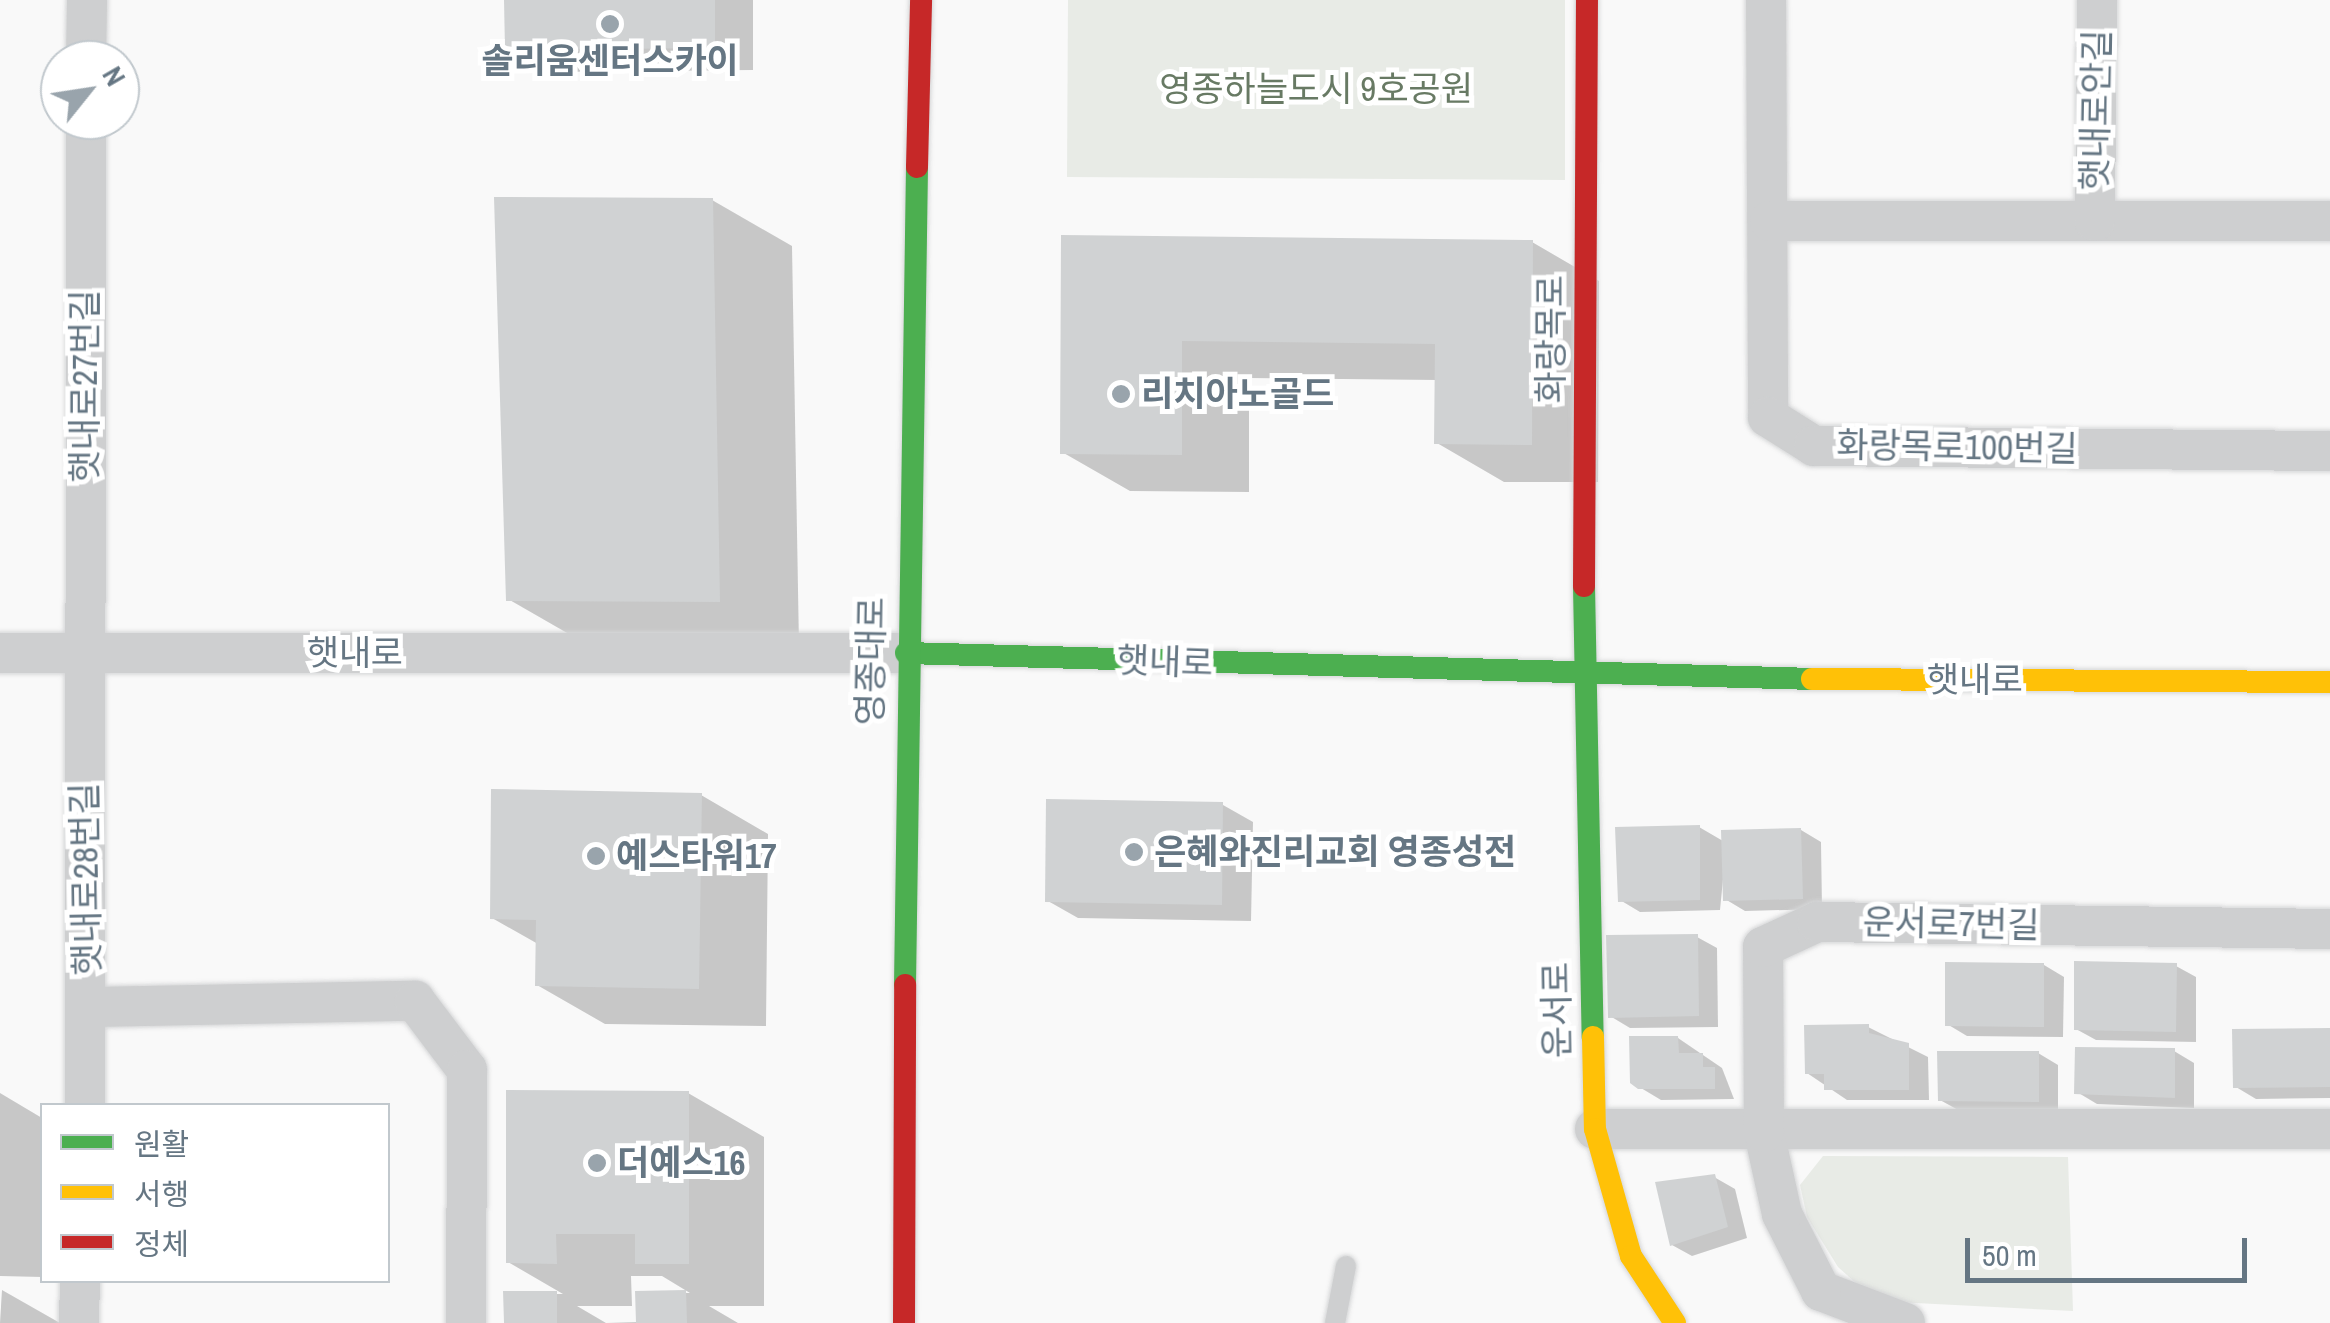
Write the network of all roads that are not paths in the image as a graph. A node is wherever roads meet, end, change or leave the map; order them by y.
1 (86, 0) edge
2 (921, 0) edge
3 (1587, 0) edge
4 (1766, 0) edge
5 (2097, 0) edge
6 (86, 40) edge
7 (86, 140) edge
8 (1770, 221) junction
9 (2095, 221) junction
10 (2330, 222) edge
11 (2330, 451) edge
12 (84, 652) junction
13 (0, 653) edge
14 (906, 653) junction
15 (1584, 678) junction
16 (2330, 682) edge
17 (2330, 929) edge
18 (88, 1006) junction
19 (85, 1103) edge
20 (1595, 1129) junction
21 (2330, 1129) edge
22 (1764, 1132) junction
23 (1346, 1266) dead end
24 (80, 1283) edge
25 (79, 1323) edge
26 (466, 1323) edge
27 (904, 1323) edge
28 (1335, 1323) edge
29 (1675, 1323) edge
30 (1905, 1323) edge

1 - 6 street
2 - 14 main road, 영종대로
3 - 15 main road, 화랑목로
4 - 8 street, 화랑목로100번길
5 - 9 street, 햇내로안길
7 - 12 street, 햇내로27번길
8 - 9 street
8 - 11 street, 화랑목로100번길
9 - 10 street
12 - 13 street, 햇내로
12 - 14 street, 햇내로
12 - 18 street, 햇내로28번길
14 - 15 main road, 햇내로
14 - 27 main road, 영종대로
15 - 16 main road, 햇내로
15 - 20 main road, 운서로
17 - 22 street, 운서로7번길
18 - 19 street, 햇내로28번길
18 - 26 street
20 - 22 street
20 - 29 main road, 운서로
21 - 22 street
22 - 30 street, 운서로7번길
23 - 28 lane
24 - 25 street

